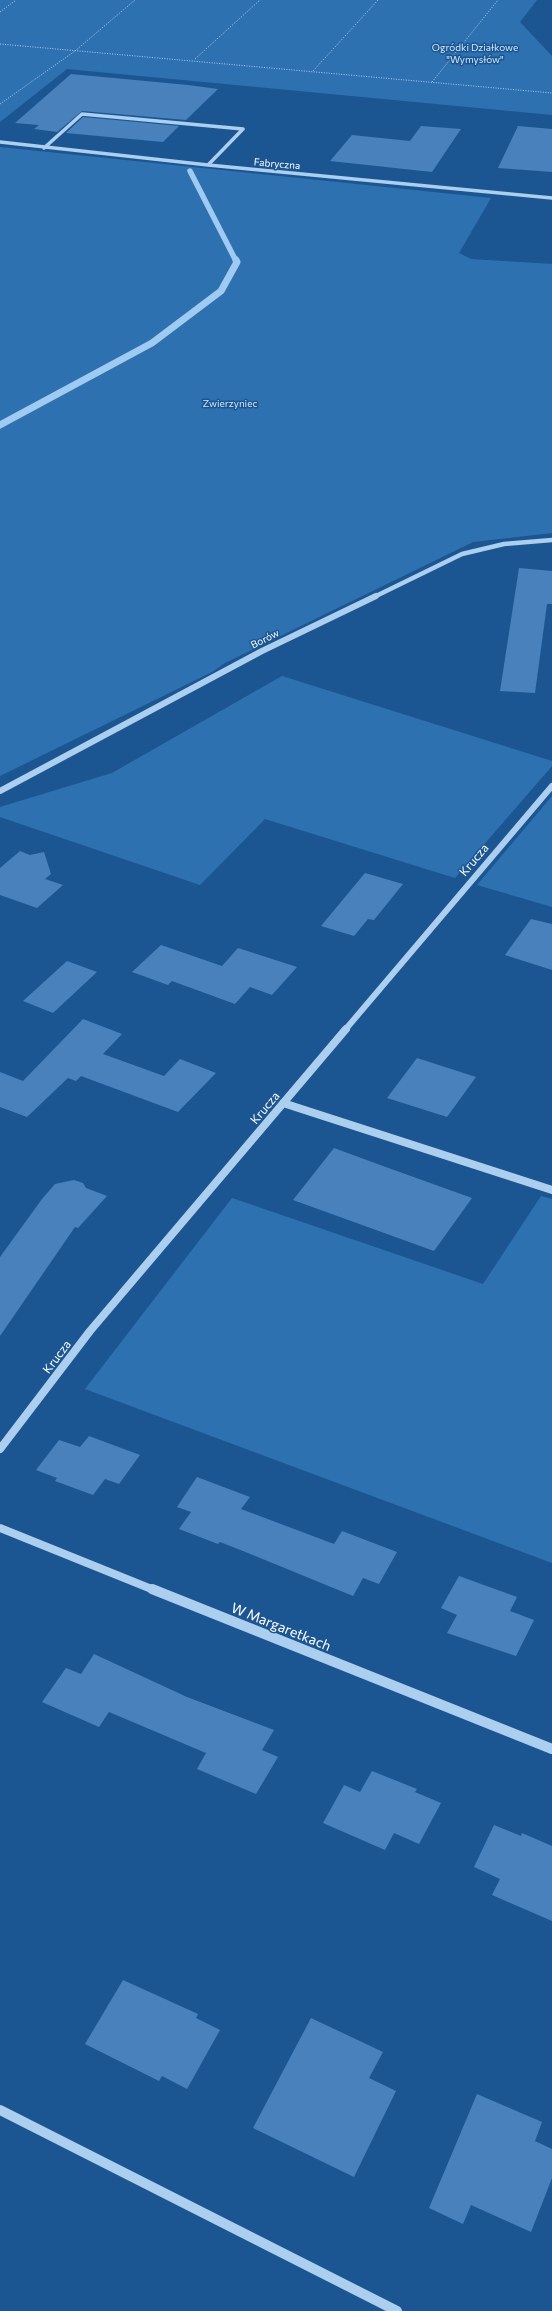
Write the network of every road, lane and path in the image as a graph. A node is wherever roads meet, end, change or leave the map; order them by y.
1 (16, 0) edge
2 (135, 0) edge
3 (260, 0) edge
4 (378, 0) edge
5 (498, 0) edge
6 (0, 12) edge
7 (0, 44) edge
8 (75, 51) junction
9 (195, 60) junction
10 (312, 71) junction
11 (431, 82) junction
12 (552, 93) edge
13 (0, 100) edge
14 (4, 101) junction
15 (0, 104) edge
16 (0, 142) edge
17 (44, 148) junction
18 (208, 165) junction
19 (552, 198) edge
20 (552, 540) edge
21 (552, 786) edge
22 (0, 791) edge
23 (283, 1103) junction
24 (552, 1190) edge
25 (0, 1449) edge
26 (0, 1528) edge
27 (552, 1749) edge
28 (0, 2110) edge
29 (397, 2311) edge

1 - 6 path
2 - 8 path
3 - 9 path
4 - 10 path
5 - 11 path
7 - 8 path
8 - 9 path
8 - 14 path
9 - 10 path
10 - 11 path
11 - 12 path
13 - 14 path
14 - 15 path
16 - 17 street, Fabryczna
17 - 18 street, Fabryczna
17 - 18 street
18 - 19 street, Fabryczna
20 - 22 street, Borów
21 - 23 street, Krucza
23 - 24 street
23 - 25 street, Krucza
26 - 27 street, W Margaretkach
28 - 29 street

